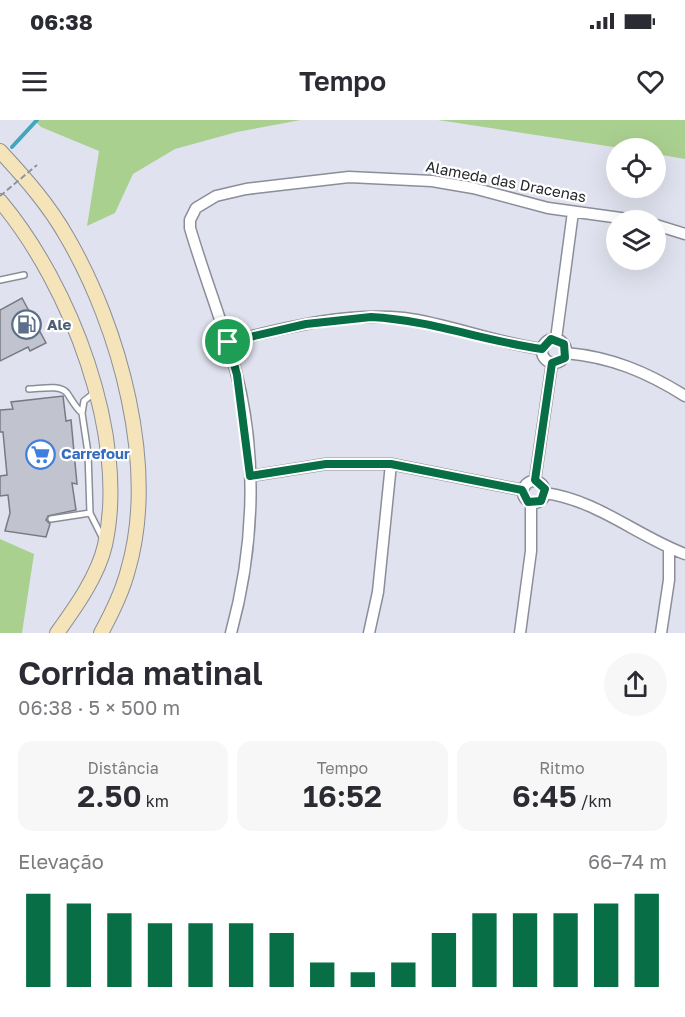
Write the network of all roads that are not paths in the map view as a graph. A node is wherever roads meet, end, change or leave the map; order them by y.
1 (0, 151) edge
2 (0, 201) edge
3 (573, 212) junction
4 (606, 216) edge
5 (666, 228) edge
6 (685, 234) edge
7 (24, 275) dead end
8 (0, 280) edge
9 (556, 339) junction
10 (228, 342) junction
11 (542, 349) junction
12 (566, 353) junction
13 (552, 363) junction
14 (29, 389) dead end
15 (95, 392) junction
16 (685, 396) edge
17 (82, 412) junction
18 (391, 464) junction
19 (250, 476) junction
20 (535, 480) junction
21 (522, 490) junction
22 (545, 493) junction
23 (531, 503) junction
24 (90, 513) junction
25 (51, 519) dead end
26 (105, 544) junction
27 (669, 548) junction
28 (685, 554) edge
29 (57, 633) edge
30 (101, 633) edge
31 (231, 633) edge
32 (369, 633) edge
33 (520, 633) edge
34 (661, 633) edge

1 - 30 main road
2 - 15 main road
3 - 4 street, Alameda das Dracenas
3 - 9 street
3 - 10 street, Alameda das Dracenas
5 - 6 street
7 - 8 lane
9 - 11 street
9 - 12 street
10 - 11 street
10 - 19 street
11 - 13 street
12 - 13 street
12 - 16 street
13 - 20 street
14 - 17 lane
15 - 17 lane
15 - 26 main road
17 - 24 lane
18 - 19 street
18 - 21 street
18 - 32 street
19 - 31 street
20 - 21 street
20 - 22 street
21 - 23 street
22 - 23 street
22 - 27 street
23 - 33 street
24 - 25 lane
24 - 26 lane
26 - 29 main road
27 - 28 street
27 - 34 street

